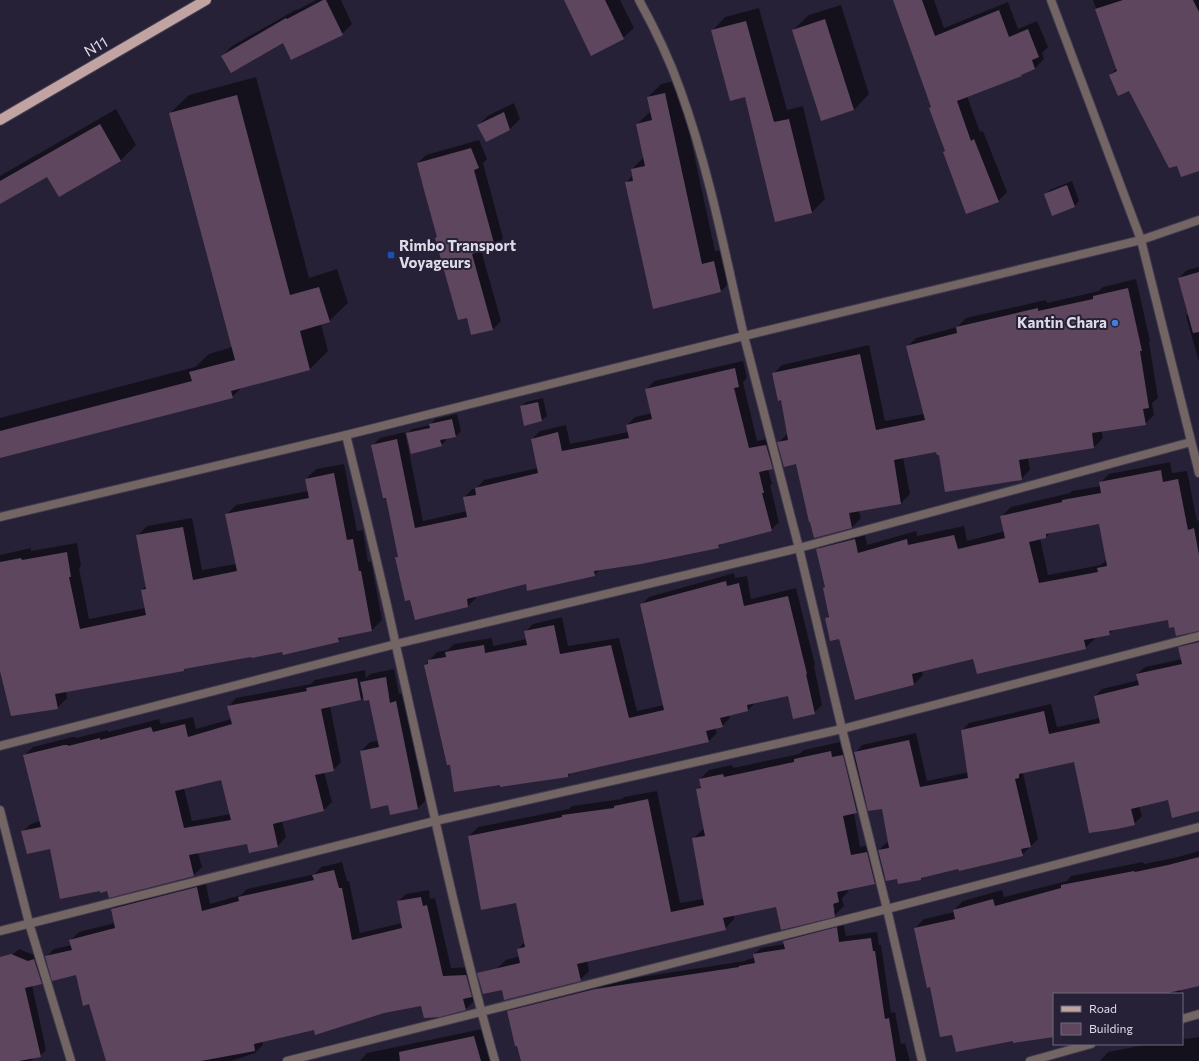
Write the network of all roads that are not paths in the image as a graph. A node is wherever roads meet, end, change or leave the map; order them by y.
1 (206, 0) edge
2 (640, 0) edge
3 (1050, 0) edge
4 (0, 120) edge
5 (1199, 220) edge
6 (1141, 240) junction
7 (744, 336) junction
8 (346, 435) junction
9 (1191, 442) junction
10 (1199, 473) edge
11 (0, 517) edge
12 (799, 548) junction
13 (1199, 636) edge
14 (396, 644) junction
15 (842, 729) junction
16 (0, 746) edge
17 (0, 810) edge
18 (435, 821) junction
19 (1199, 827) edge
20 (887, 908) junction
21 (29, 923) junction
22 (0, 931) edge
23 (481, 1012) junction
24 (1199, 1014) edge
25 (1183, 1019) edge
26 (1087, 1045) edge
27 (71, 1061) edge
28 (287, 1061) edge
29 (495, 1061) edge
30 (922, 1061) edge
31 (1030, 1061) edge

1 - 4 main road, N11
2 - 7 street
3 - 6 street
5 - 6 street
6 - 7 street
6 - 9 street
7 - 8 street
7 - 12 street
8 - 11 street
8 - 14 street
9 - 10 street
9 - 12 street
12 - 14 street
12 - 15 street
13 - 15 street
14 - 16 street
14 - 18 street
15 - 18 street
15 - 20 street
17 - 21 street
18 - 21 street
18 - 23 street
19 - 20 street
20 - 23 street
20 - 30 street
21 - 22 street
21 - 27 street
23 - 28 street
23 - 29 street
24 - 25 street
26 - 31 street

